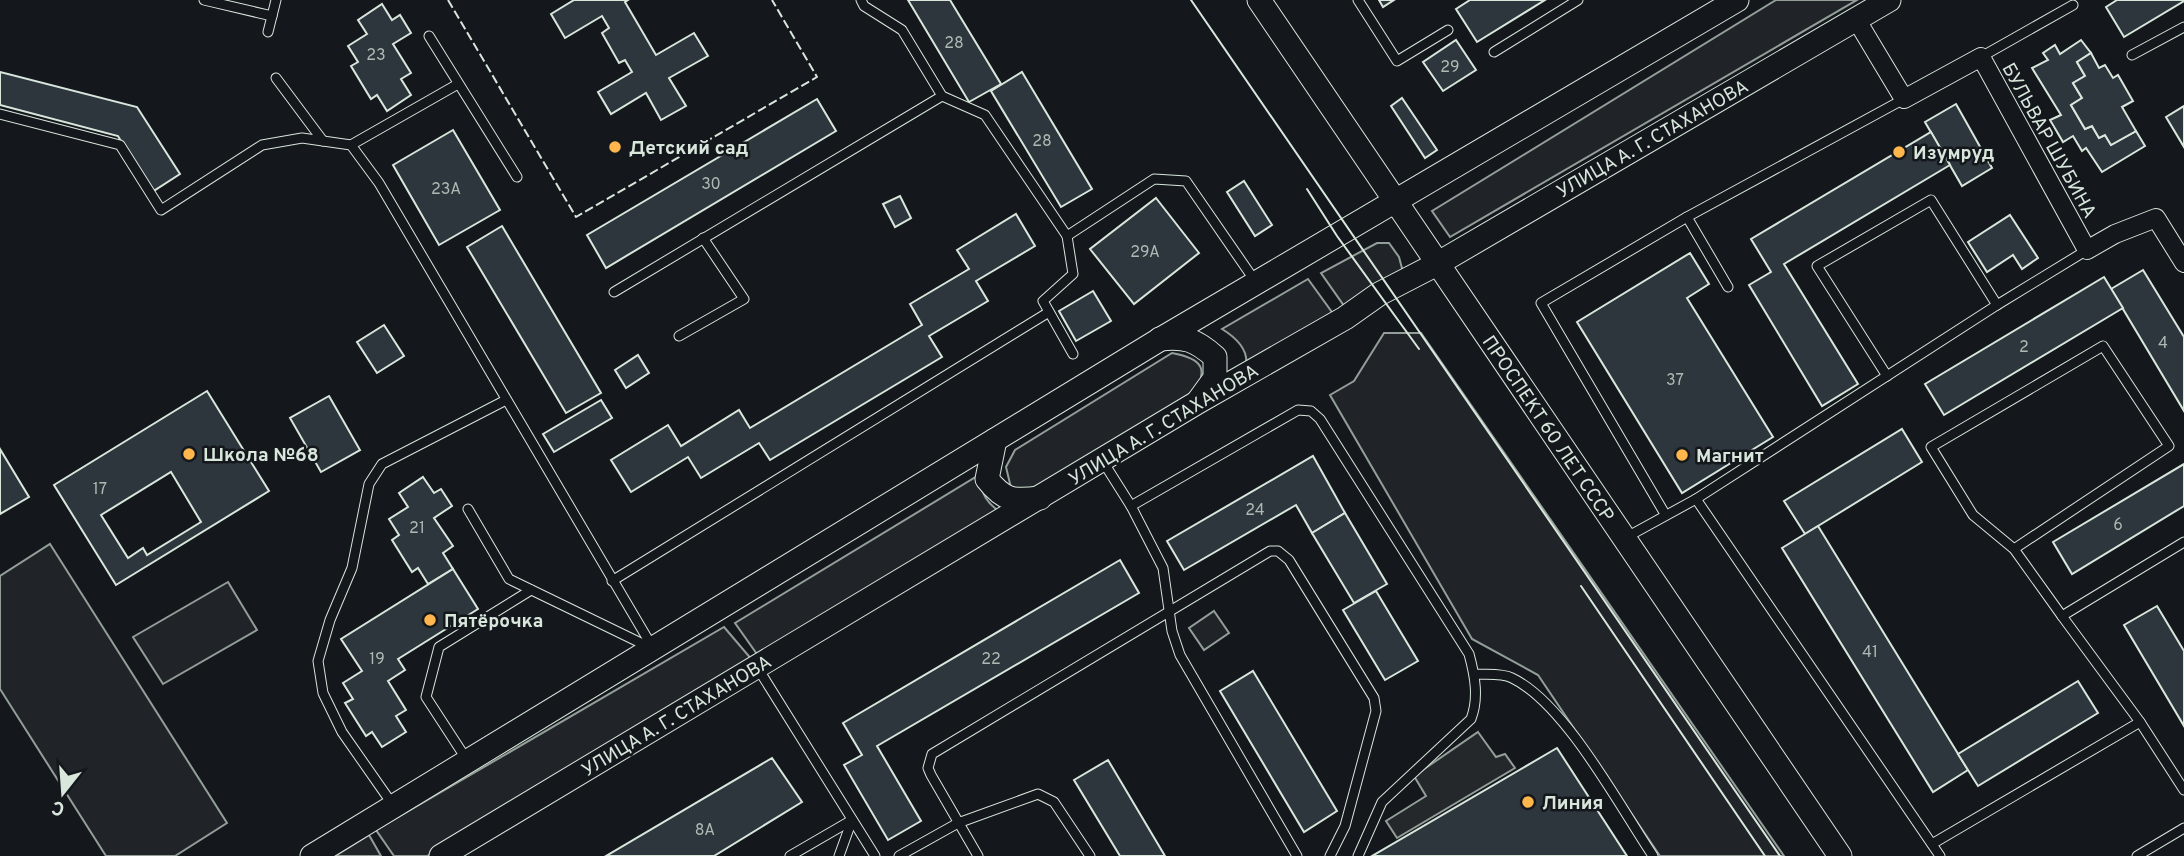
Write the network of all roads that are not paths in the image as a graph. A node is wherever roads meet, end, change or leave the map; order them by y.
1 (204, 0) edge
2 (276, 0) edge
3 (861, 0) edge
4 (1259, 0) edge
5 (1358, 0) edge
6 (1578, 0) edge
7 (1737, 0) edge
8 (1889, 0) edge
9 (2073, 5) dead end
10 (272, 16) junction
11 (1856, 19) junction
12 (2184, 27) edge
13 (1448, 30) dead end
14 (268, 32) dead end
15 (429, 36) dead end
16 (1494, 52) dead end
17 (2132, 55) dead end
18 (1981, 57) junction
19 (276, 78) dead end
20 (458, 84) junction
21 (942, 96) junction
22 (1904, 99) junction
23 (0, 114) edge
24 (323, 141) junction
25 (351, 145) junction
26 (517, 177) dead end
27 (1394, 201) junction
28 (1687, 217) junction
29 (1067, 236) junction
30 (704, 238) junction
31 (2087, 250) junction
32 (2184, 263) edge
33 (1437, 264) junction
34 (1256, 283) junction
35 (1728, 287) dead end
36 (614, 292) dead end
37 (1997, 304) junction
38 (1049, 312) junction
39 (680, 336) dead end
40 (1159, 340) junction
41 (1073, 355) dead end
42 (1887, 376) junction
43 (506, 400) junction
44 (1198, 402) junction
45 (995, 440) junction
46 (1102, 460) junction
47 (1041, 498) junction
48 (1696, 499) junction
49 (1131, 506) junction
50 (468, 509) dead end
51 (1665, 514) junction
52 (1624, 538) junction
53 (2184, 542) edge
54 (2014, 549) junction
55 (612, 581) junction
56 (531, 590) junction
57 (1170, 611) junction
58 (2062, 616) junction
59 (654, 649) junction
60 (757, 667) junction
61 (1475, 674) junction
62 (2140, 722) junction
63 (468, 761) junction
64 (2184, 790) edge
65 (394, 806) junction
66 (852, 820) junction
67 (958, 823) junction
68 (2184, 828) edge
69 (1932, 844) junction
70 (312, 856) edge
71 (441, 856) edge
72 (790, 856) edge
73 (839, 856) edge
74 (874, 856) edge
75 (899, 856) edge
76 (978, 856) edge
77 (1090, 856) edge
78 (1297, 856) edge
79 (1330, 856) edge
80 (1358, 856) edge
81 (1653, 856) edge
82 (1840, 856) edge
83 (1940, 856) edge
84 (2137, 856) edge

1 - 10 lane
2 - 10 lane
3 - 21 lane
4 - 27 main road, ПРОСПЕКТ 60 ЛЕТ СССР
5 - 13 lane
6 - 16 lane
7 - 27 main road
8 - 11 main road, УЛИЦА А. Г. СТАХАНОВА
9 - 18 lane
10 - 14 lane
11 - 22 street
11 - 33 main road, УЛИЦА А. Г. СТАХАНОВА
12 - 17 lane
15 - 20 lane
18 - 22 street, БУЛЬВАР ШУБИНА
18 - 31 street, БУЛЬВАР ШУБИНА
19 - 24 lane
20 - 25 lane
20 - 26 lane
21 - 29 lane
21 - 30 lane
22 - 28 lane
23 - 24 lane
24 - 25 lane
25 - 43 lane
27 - 33 main road, ПРОСПЕКТ 60 ЛЕТ СССР
27 - 34 main road
28 - 35 lane
28 - 51 lane
29 - 34 lane
29 - 38 lane
30 - 36 lane
30 - 39 lane
31 - 32 street, БУЛЬВАР ШУБИНА
31 - 37 lane
33 - 44 main road, УЛИЦА А. Г. СТАХАНОВА
33 - 52 main road, ПРОСПЕКТ 60 ЛЕТ СССР
34 - 40 main road
37 - 42 lane
37 - 42 lane
38 - 41 lane
38 - 55 lane
40 - 44 main road
40 - 45 main road
42 - 48 lane
43 - 55 lane
43 - 65 lane
44 - 46 main road, УЛИЦА А. Г. СТАХАНОВА
45 - 47 main road
45 - 59 main road
46 - 47 main road, УЛИЦА А. Г. СТАХАНОВА
46 - 49 lane
47 - 60 main road, УЛИЦА А. Г. СТАХАНОВА
48 - 51 lane
48 - 69 lane
49 - 57 lane
49 - 61 lane
50 - 56 lane
51 - 52 lane
52 - 82 main road, ПРОСПЕКТ 60 ЛЕТ СССР
53 - 58 lane
54 - 54 lane
54 - 58 lane
55 - 59 lane
56 - 59 lane
56 - 63 lane
57 - 67 lane
57 - 78 lane
57 - 79 lane
58 - 62 lane
59 - 63 main road
60 - 66 lane
60 - 71 main road, УЛИЦА А. Г. СТАХАНОВА
61 - 80 lane
61 - 81 lane
62 - 64 lane
62 - 69 lane
63 - 65 main road
65 - 70 main road
66 - 72 lane
66 - 73 lane
66 - 74 lane
67 - 75 lane
67 - 76 lane
67 - 77 lane
68 - 84 lane
69 - 83 lane

